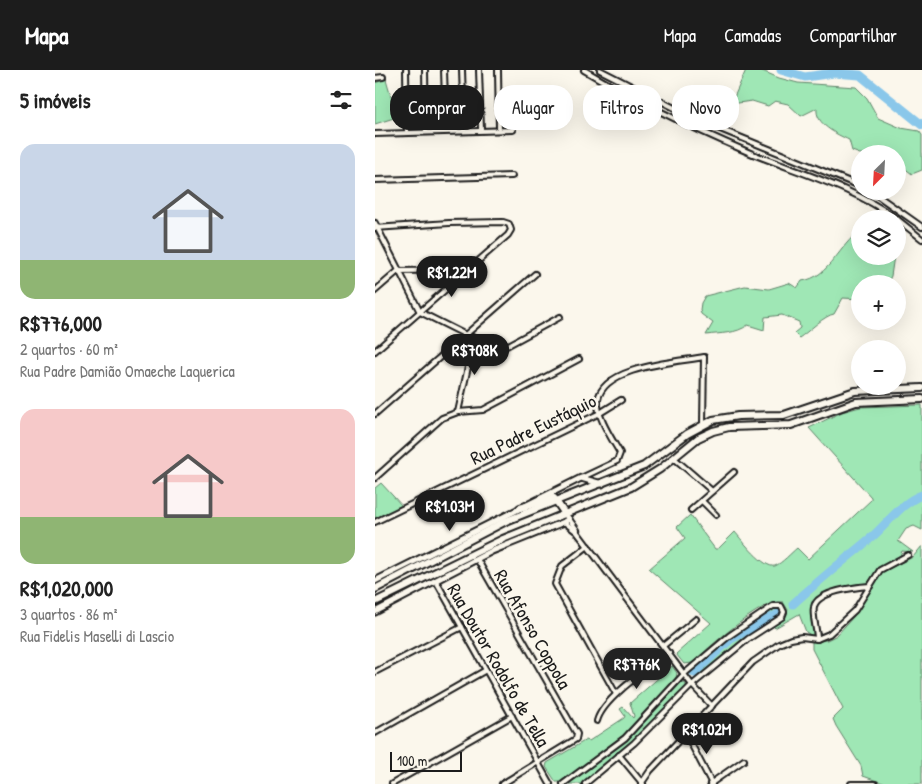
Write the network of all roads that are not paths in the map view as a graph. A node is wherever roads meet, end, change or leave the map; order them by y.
1 (406, 70) edge
2 (425, 70) edge
3 (444, 70) edge
4 (462, 70) edge
5 (479, 70) edge
6 (498, 70) edge
7 (584, 70) edge
8 (600, 70) edge
9 (383, 77) dead end
10 (375, 78) edge
11 (462, 85) edge
12 (480, 85) edge
13 (498, 85) edge
14 (464, 130) edge
15 (446, 131) junction
16 (407, 132) junction
17 (426, 132) junction
18 (375, 134) edge
19 (512, 176) dead end
20 (375, 180) edge
21 (851, 182) edge
22 (884, 200) edge
23 (871, 201) joint
24 (884, 210) edge
25 (906, 225) edge
26 (376, 226) edge
27 (920, 226) edge
28 (914, 231) junction
29 (922, 239) edge
30 (471, 270) junction
31 (398, 272) junction
32 (535, 274) dead end
33 (375, 291) edge
34 (419, 312) junction
35 (560, 317) dead end
36 (469, 336) junction
37 (375, 351) edge
38 (499, 351) junction
39 (579, 359) dead end
40 (468, 367) junction
41 (922, 388) edge
42 (922, 399) edge
43 (621, 400) dead end
44 (457, 412) junction
45 (600, 413) junction
46 (375, 414) edge
47 (703, 424) junction
48 (674, 458) junction
49 (734, 472) dead end
50 (375, 478) edge
51 (581, 478) junction
52 (602, 484) junction
53 (712, 491) junction
54 (557, 500) junction
55 (702, 501) junction
56 (520, 508) junction
57 (691, 510) dead end
58 (716, 515) dead end
59 (566, 518) junction
60 (375, 522) edge
61 (587, 546) junction
62 (908, 554) dead end
63 (477, 560) junction
64 (375, 581) edge
65 (436, 581) junction
66 (870, 586) junction
67 (375, 589) edge
68 (375, 602) edge
69 (375, 612) edge
70 (696, 618) dead end
71 (462, 627) junction
72 (817, 639) junction
73 (663, 646) junction
74 (669, 653) junction
75 (486, 670) junction
76 (375, 672) edge
77 (684, 674) junction
78 (691, 685) junction
79 (616, 694) junction
80 (712, 706) junction
81 (512, 716) junction
82 (597, 721) dead end
83 (375, 733) edge
84 (685, 734) junction
85 (619, 755) junction
86 (744, 760) dead end
87 (539, 762) junction
88 (642, 783) edge
89 (392, 784) edge
90 (502, 784) edge
91 (550, 784) edge
92 (563, 784) edge
93 (585, 784) edge
94 (711, 784) edge
95 (851, 784) edge
96 (875, 784) edge

1 - 16 street
2 - 17 street
3 - 15 street
4 - 11 street
5 - 12 street
6 - 13 street
7 - 23 street
8 - 21 street
9 - 10 street
14 - 15 street
15 - 17 street
16 - 17 street
16 - 18 street
19 - 20 street
22 - 27 street
23 - 24 street
25 - 28 street
26 - 30 street
26 - 31 street
27 - 28 street
28 - 29 street
30 - 31 street
30 - 34 street
31 - 33 street
31 - 34 street
32 - 36 street
34 - 36 street
34 - 37 street
35 - 38 street
36 - 38 street
36 - 40 street
36 - 46 street
38 - 40 street
39 - 44 street
40 - 44 street
41 - 47 main road
42 - 48 main road
43 - 45 street, Rua Padre Eustáquio
44 - 50 street
45 - 47 street
45 - 51 street
45 - 60 street, Rua Padre Eustáquio
47 - 52 main road
48 - 53 street
48 - 59 main road
49 - 53 street
51 - 52 street
51 - 56 street
52 - 54 main road
53 - 55 street
54 - 56 main road
54 - 59 main road
54 - 67 main road
55 - 57 street
55 - 58 street
56 - 64 street
59 - 61 street
59 - 63 street
59 - 68 main road
61 - 73 street
61 - 79 street
62 - 66 street
63 - 65 street
63 - 87 street, Rua Afonso Coppola
65 - 69 street
65 - 71 street, Rua Doutor Rodolfo de Tella
66 - 72 street
66 - 72 street
70 - 73 street
71 - 75 street, Rua Doutor Rodolfo de Tella
71 - 76 street
72 - 80 street
73 - 74 street
74 - 77 street
74 - 79 street
75 - 81 street, Rua Doutor Rodolfo de Tella
75 - 83 street
77 - 78 street
77 - 78 street
77 - 92 street
78 - 80 street
78 - 85 street
79 - 82 street
80 - 84 street
81 - 87 street, Rua Doutor Rodolfo de Tella
81 - 89 street
84 - 88 street
84 - 94 street
85 - 88 street
85 - 93 street
86 - 94 street
87 - 90 street
87 - 91 street, Rua Doutor Rodolfo de Tella
95 - 96 street

